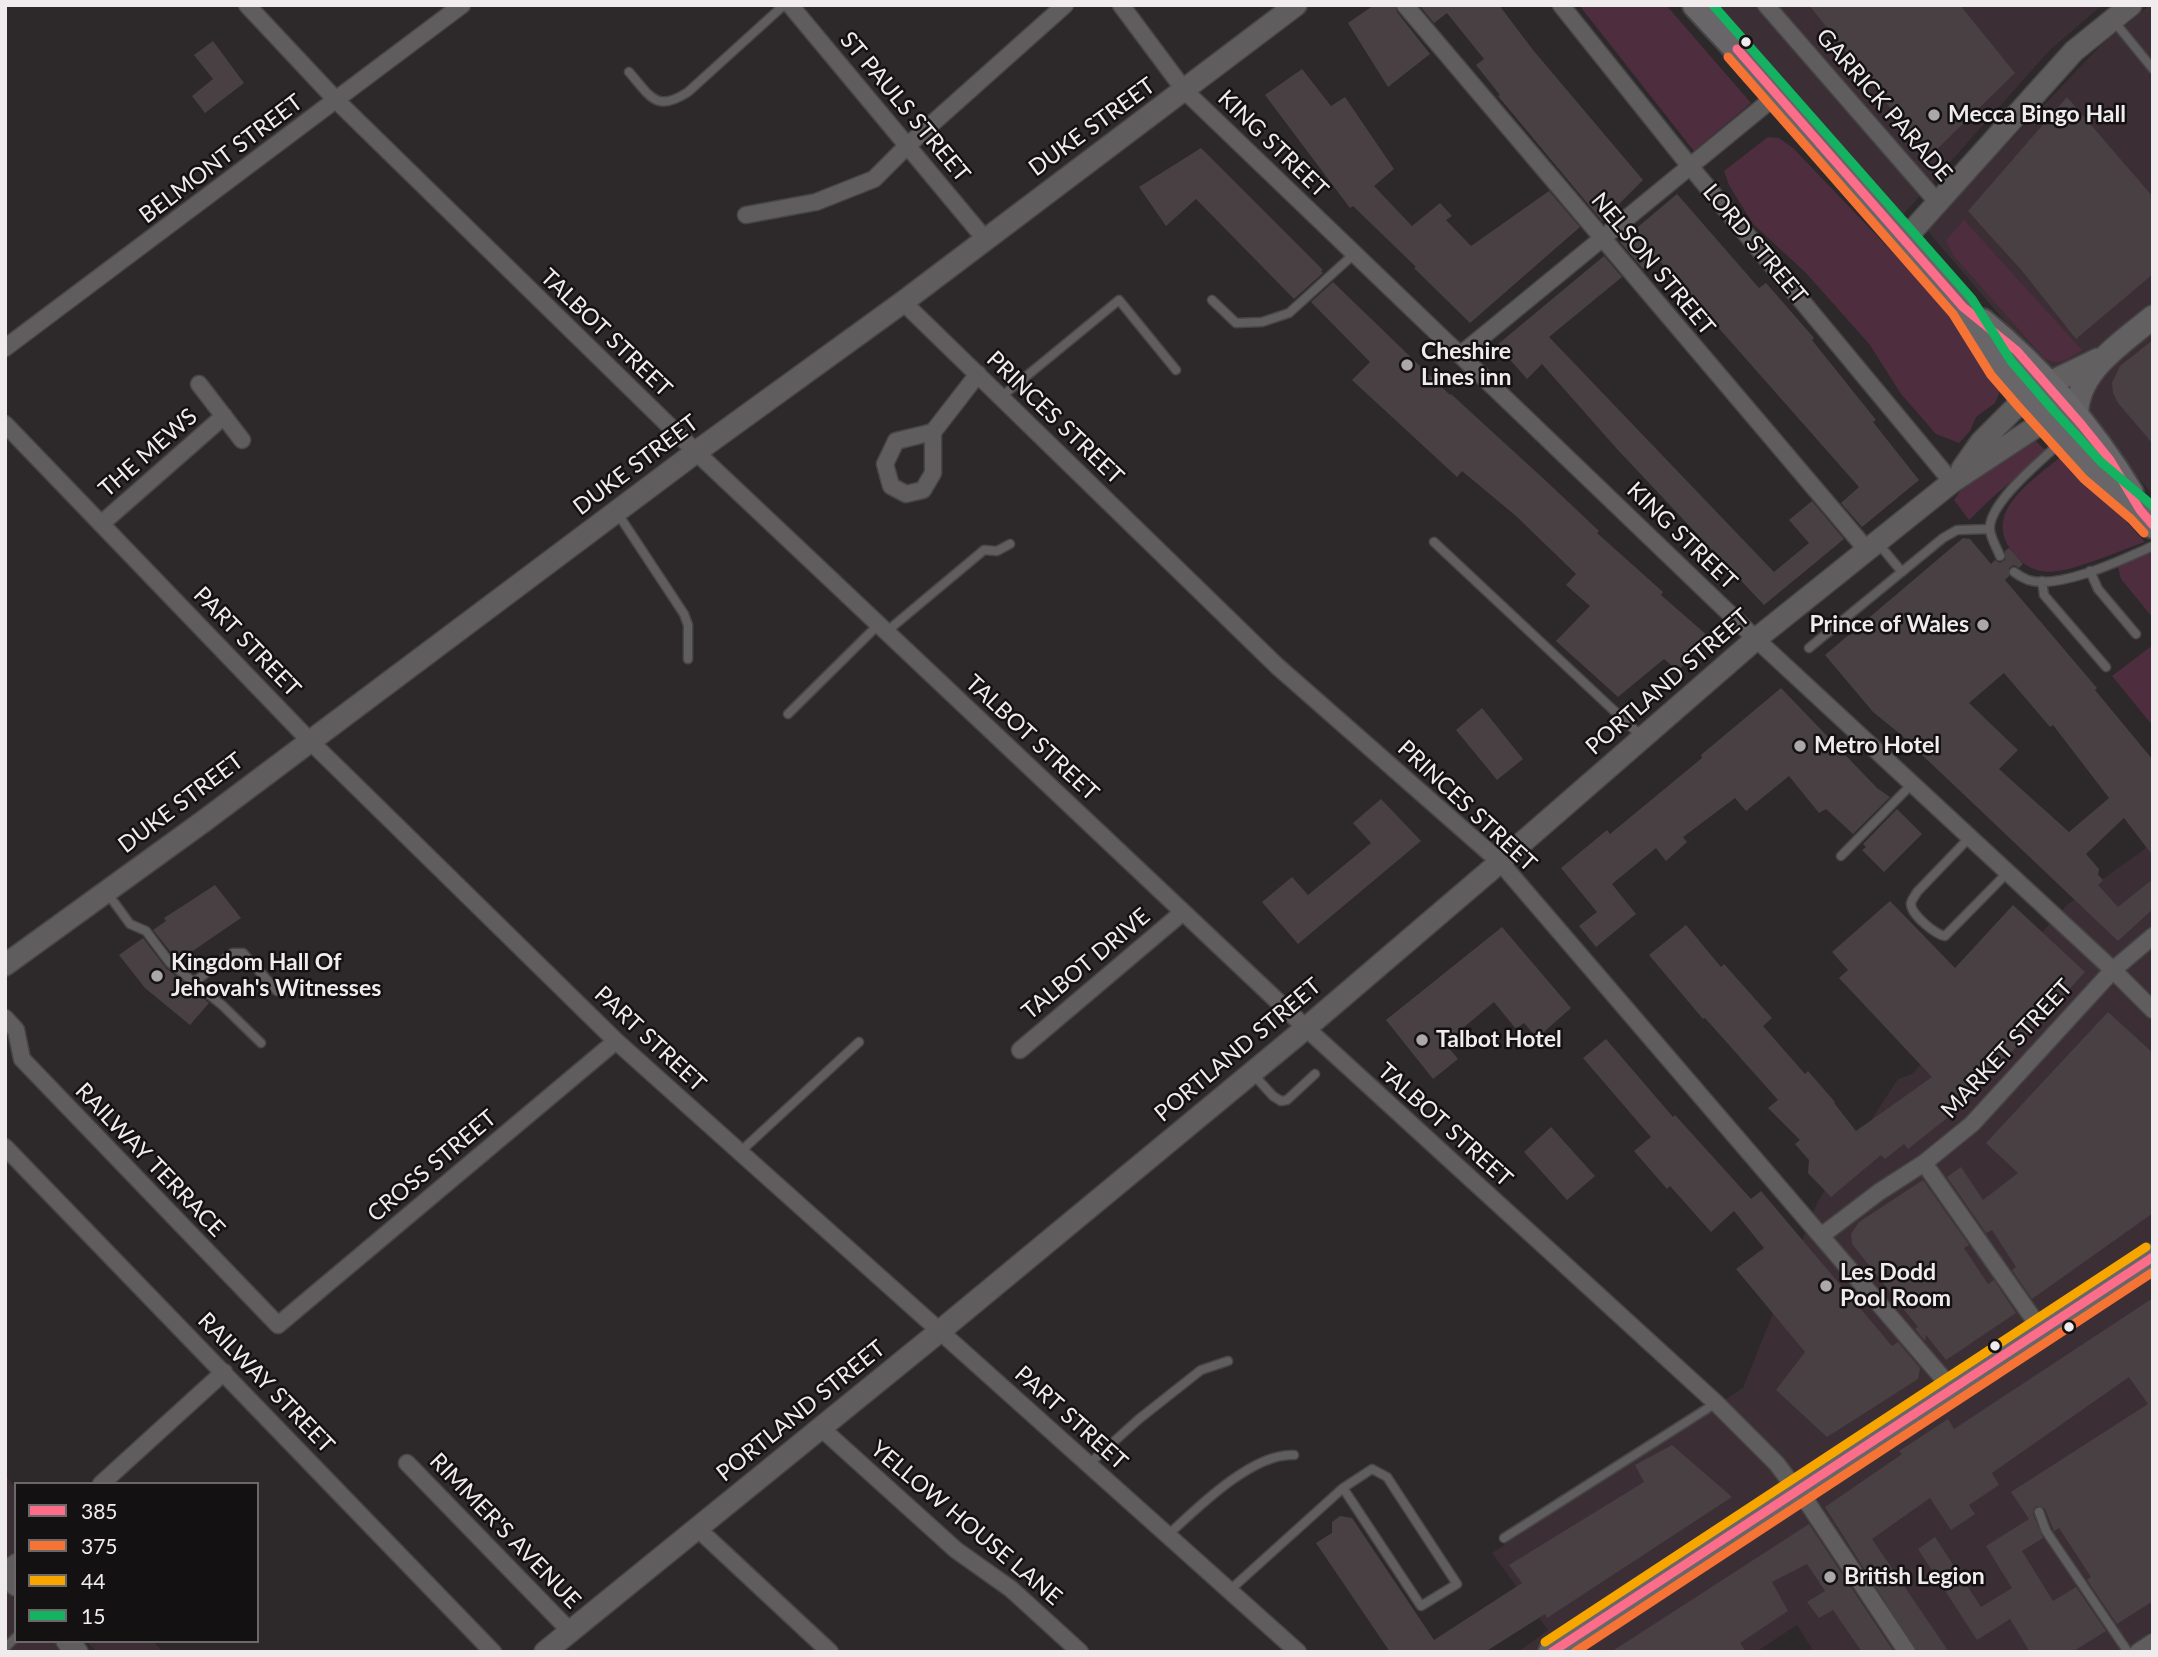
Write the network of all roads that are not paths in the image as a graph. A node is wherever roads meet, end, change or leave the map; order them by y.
1 (247, 5) edge
2 (462, 5) edge
3 (784, 5) edge
4 (790, 5) edge
5 (1065, 5) edge
6 (1121, 5) edge
7 (1296, 5) edge
8 (1405, 5) edge
9 (1561, 5) edge
10 (1696, 5) edge
11 (1766, 5) edge
12 (2131, 5) edge
13 (2113, 20) junction
14 (2153, 69) edge
15 (629, 72) dead end
16 (1185, 91) junction
17 (1777, 95) junction
18 (337, 101) junction
19 (907, 146) junction
20 (1689, 165) junction
21 (1939, 204) junction
22 (746, 215) dead end
23 (985, 239) junction
24 (1601, 239) junction
25 (1904, 240) junction
26 (1354, 254) junction
27 (1212, 300) dead end
28 (903, 302) junction
29 (2153, 317) edge
30 (5, 348) edge
31 (1460, 355) junction
32 (2107, 355) junction
33 (1176, 370) dead end
34 (978, 374) junction
35 (199, 384) dead end
36 (2036, 391) junction
37 (1001, 397) junction
38 (224, 416) junction
39 (5, 424) edge
40 (2062, 426) junction
41 (933, 432) dead end
42 (242, 440) dead end
43 (696, 453) junction
44 (1953, 481) junction
45 (616, 512) junction
46 (2146, 517) edge
47 (101, 524) junction
48 (1990, 529) junction
49 (1434, 541) dead end
50 (1010, 544) dead end
51 (1872, 546) junction
52 (2153, 546) edge
53 (2000, 556) dead end
54 (2090, 571) junction
55 (1902, 572) junction
56 (2014, 572) dead end
57 (2042, 580) junction
58 (882, 629) junction
59 (2136, 634) dead end
60 (1756, 639) junction
61 (1809, 648) dead end
62 (688, 659) dead end
63 (2106, 667) dead end
64 (788, 713) dead end
65 (1643, 738) junction
66 (309, 740) junction
67 (1912, 784) junction
68 (1970, 837) junction
69 (1841, 856) dead end
70 (1500, 862) junction
71 (2008, 873) junction
72 (106, 891) junction
73 (1183, 912) junction
74 (2153, 936) edge
75 (5, 965) edge
76 (2113, 970) junction
77 (194, 982) junction
78 (277, 991) dead end
79 (2153, 1010) edge
80 (5, 1018) edge
81 (1306, 1028) junction
82 (615, 1041) junction
83 (859, 1042) dead end
84 (261, 1043) dead end
85 (1020, 1050) dead end
86 (1252, 1073) junction
87 (1315, 1074) dead end
88 (5, 1147) edge
89 (740, 1152) junction
90 (1924, 1163) junction
91 (1821, 1236) junction
92 (2153, 1257) edge
93 (278, 1325) joint
94 (940, 1331) junction
95 (2042, 1331) junction
96 (1228, 1362) dead end
97 (224, 1372) junction
98 (1952, 1390) junction
99 (1716, 1403) junction
100 (821, 1428) junction
101 (1294, 1455) dead end
102 (407, 1463) dead end
103 (1089, 1464) junction
104 (104, 1482) edge
105 (1343, 1488) junction
106 (1798, 1491) junction
107 (2039, 1512) dead end
108 (698, 1529) junction
109 (1168, 1535) junction
110 (1504, 1538) dead end
111 (1230, 1590) junction
112 (570, 1631) junction
113 (2153, 1642) edge
114 (493, 1652) edge
115 (545, 1652) edge
116 (830, 1652) edge
117 (1080, 1652) edge
118 (1298, 1652) edge
119 (1552, 1652) edge
120 (1907, 1652) edge
121 (2128, 1652) edge
122 (2138, 1652) edge

1 - 18 street, TALBOT STREET
2 - 18 street, BELMONT STREET
3 - 15 lane
4 - 19 street, ST PAULS STREET
5 - 19 street
6 - 16 street, KING STREET
7 - 16 street, DUKE STREET
8 - 24 street, NELSON STREET
9 - 20 street, LORD STREET
10 - 17 highway
11 - 21 street, GARRICK PARADE
12 - 13 street
13 - 14 lane
13 - 21 street
16 - 23 street, DUKE STREET
16 - 26 street, KING STREET
17 - 20 street
17 - 25 highway
18 - 30 street, BELMONT STREET
18 - 43 street, TALBOT STREET
19 - 22 street
19 - 23 street, ST PAULS STREET
20 - 24 street
20 - 44 street, LORD STREET
21 - 25 street
23 - 28 street, DUKE STREET
24 - 31 street
24 - 51 street, NELSON STREET
25 - 36 highway
26 - 27 lane
26 - 31 street, KING STREET
28 - 34 street, PRINCES STREET
28 - 43 street, DUKE STREET
29 - 32 main road
31 - 60 street, KING STREET
32 - 36 main road
32 - 40 main road
33 - 37 lane
34 - 37 street, PRINCES STREET
34 - 41 street
35 - 38 street, THE MEWS
36 - 40 highway
36 - 44 street, PORTLAND STREET
37 - 70 street, PRINCES STREET
38 - 42 street, THE MEWS
38 - 47 street, THE MEWS
39 - 47 street, PART STREET
40 - 44 street, PORTLAND STREET
40 - 46 highway
40 - 48 lane
43 - 45 street, DUKE STREET
43 - 58 street, TALBOT STREET
44 - 51 street, PORTLAND STREET
45 - 62 lane
45 - 66 street, DUKE STREET
47 - 66 street, PART STREET
48 - 53 lane
48 - 55 lane
49 - 65 lane
50 - 58 lane
51 - 55 lane
51 - 60 street, PORTLAND STREET
52 - 54 lane
54 - 57 lane
54 - 59 lane
55 - 61 lane
56 - 57 lane
57 - 63 lane
58 - 64 lane
58 - 73 street, TALBOT STREET
60 - 65 street, PORTLAND STREET
60 - 67 street, KING STREET
65 - 70 street, PORTLAND STREET
66 - 72 street, DUKE STREET
66 - 82 street, PART STREET
67 - 68 street, KING STREET
67 - 69 lane
68 - 71 street, KING STREET
68 - 71 lane
70 - 81 street, PORTLAND STREET
70 - 91 street, PRINCES STREET
71 - 76 street, KING STREET
72 - 75 street, DUKE STREET
72 - 77 lane
73 - 81 street, TALBOT STREET
73 - 85 street, TALBOT DRIVE
74 - 76 street, MARKET STREET
76 - 79 street, KING STREET
76 - 90 street, MARKET STREET
77 - 78 lane
77 - 84 lane
80 - 93 street, RAILWAY TERRACE
81 - 86 street, PORTLAND STREET
81 - 99 street, TALBOT STREET
82 - 89 street, PART STREET
82 - 93 street, CROSS STREET
83 - 89 lane
86 - 87 lane
86 - 94 street, PORTLAND STREET
88 - 97 street, RAILWAY STREET
89 - 94 street, PART STREET
90 - 91 street, MARKET STREET
90 - 95 street
91 - 98 street, PRINCES STREET
92 - 95 highway
94 - 100 street, PORTLAND STREET
94 - 103 street, PART STREET
95 - 98 highway
96 - 103 lane
97 - 104 street
97 - 114 street, RAILWAY STREET
98 - 106 highway
99 - 106 street, TALBOT STREET
99 - 110 lane
100 - 108 street, PORTLAND STREET
100 - 117 street, YELLOW HOUSE LANE
101 - 109 lane
102 - 112 street, RIMMER'S AVENUE
103 - 109 street, PART STREET
105 - 105 lane
105 - 111 lane
106 - 119 highway
106 - 120 street, TALBOT STREET
107 - 121 lane
108 - 112 street, PORTLAND STREET
108 - 116 street
109 - 111 street, PART STREET
111 - 118 street, PART STREET
112 - 115 street, PORTLAND STREET
113 - 122 street

